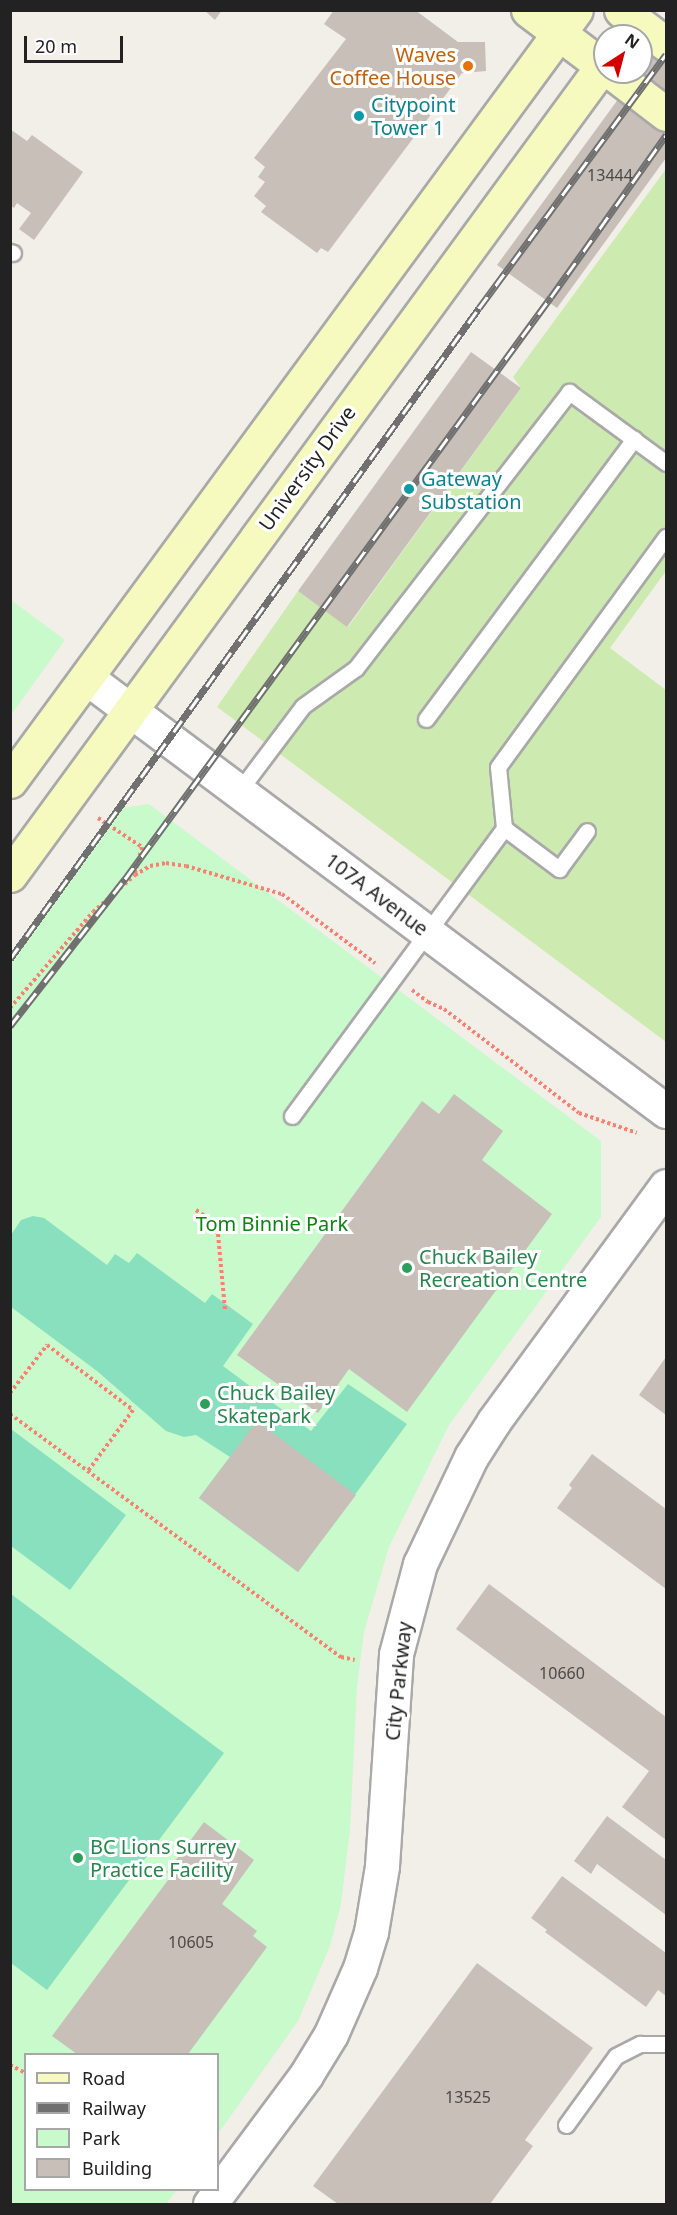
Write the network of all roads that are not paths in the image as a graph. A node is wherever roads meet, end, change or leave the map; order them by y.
1 (528, 10) edge
2 (631, 20) edge
3 (568, 22) edge
4 (666, 44) edge
5 (593, 52) edge
6 (593, 84) edge
7 (628, 84) edge
8 (666, 114) edge
9 (634, 439) junction
10 (666, 463) edge
11 (666, 537) edge
12 (87, 678) junction
13 (130, 710) junction
14 (426, 719) dead end
15 (10, 782) edge
16 (240, 792) junction
17 (504, 828) junction
18 (587, 831) dead end
19 (10, 874) edge
20 (427, 932) junction
21 (666, 1111) edge
22 (292, 1116) dead end
23 (666, 1186) edge
24 (666, 2044) edge
25 (566, 2125) dead end
26 (210, 2205) edge

1 - 3 main road
2 - 4 main road
3 - 5 main road
3 - 12 main road
6 - 13 main road, University Drive
7 - 8 main road
9 - 10 lane
9 - 14 lane
9 - 16 lane
11 - 17 lane
12 - 13 street, 107A Avenue
12 - 15 main road
13 - 16 street, 107A Avenue
13 - 19 main road, University Drive
16 - 20 street, 107A Avenue
17 - 18 lane
17 - 20 lane
20 - 21 street, 107A Avenue
20 - 22 lane
23 - 26 street, City Parkway
24 - 25 lane

